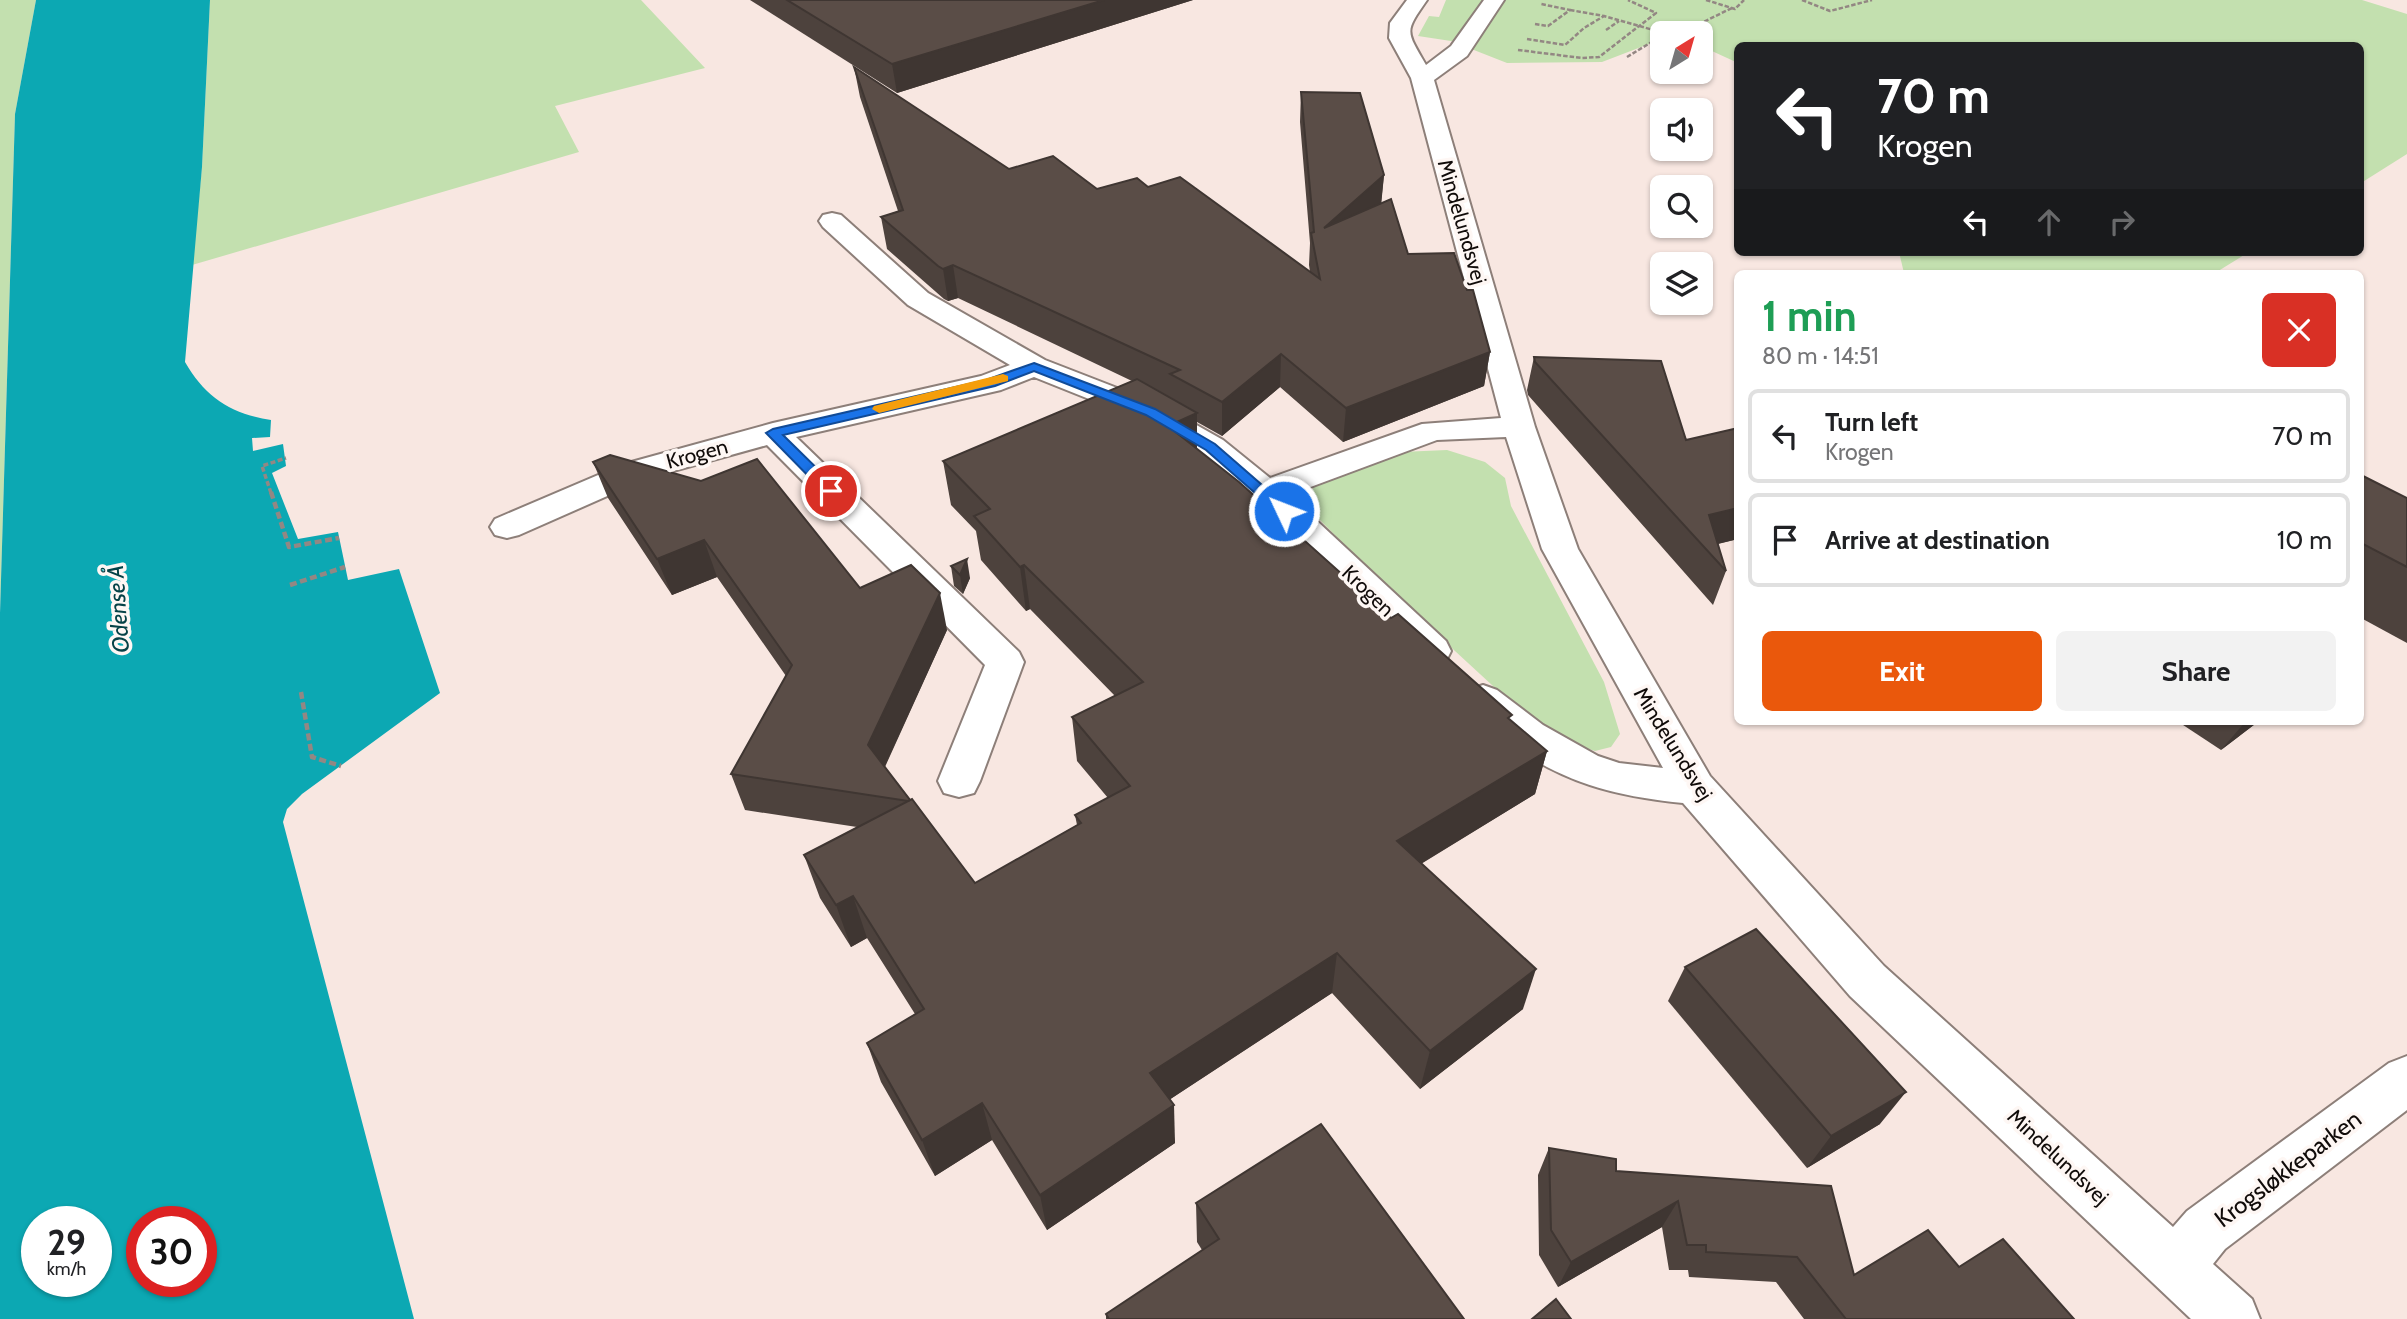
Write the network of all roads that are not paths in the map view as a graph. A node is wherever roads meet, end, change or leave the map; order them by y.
1 (1416, 0) edge
2 (1494, 0) edge
3 (1422, 78) junction
4 (832, 221) dead end
5 (1034, 366) junction
6 (1519, 427) junction
7 (773, 433) junction
8 (1265, 492) junction
9 (507, 527) dead end
10 (958, 781) dead end
11 (1695, 788) junction
12 (2407, 1080) edge
13 (2175, 1265) junction
14 (2232, 1319) edge

1 - 3 street, Mindelundsvej
2 - 3 street
3 - 6 street, Mindelundsvej
4 - 5 street, Krogen
5 - 7 street, Krogen
5 - 8 street, Krogen
6 - 8 street
6 - 11 street, Mindelundsvej
7 - 9 street, Krogen
7 - 10 street
8 - 11 street, Krogen
11 - 13 street, Mindelundsvej
12 - 13 street, Krogsløkkeparken
13 - 14 street, Mindelundsvej

